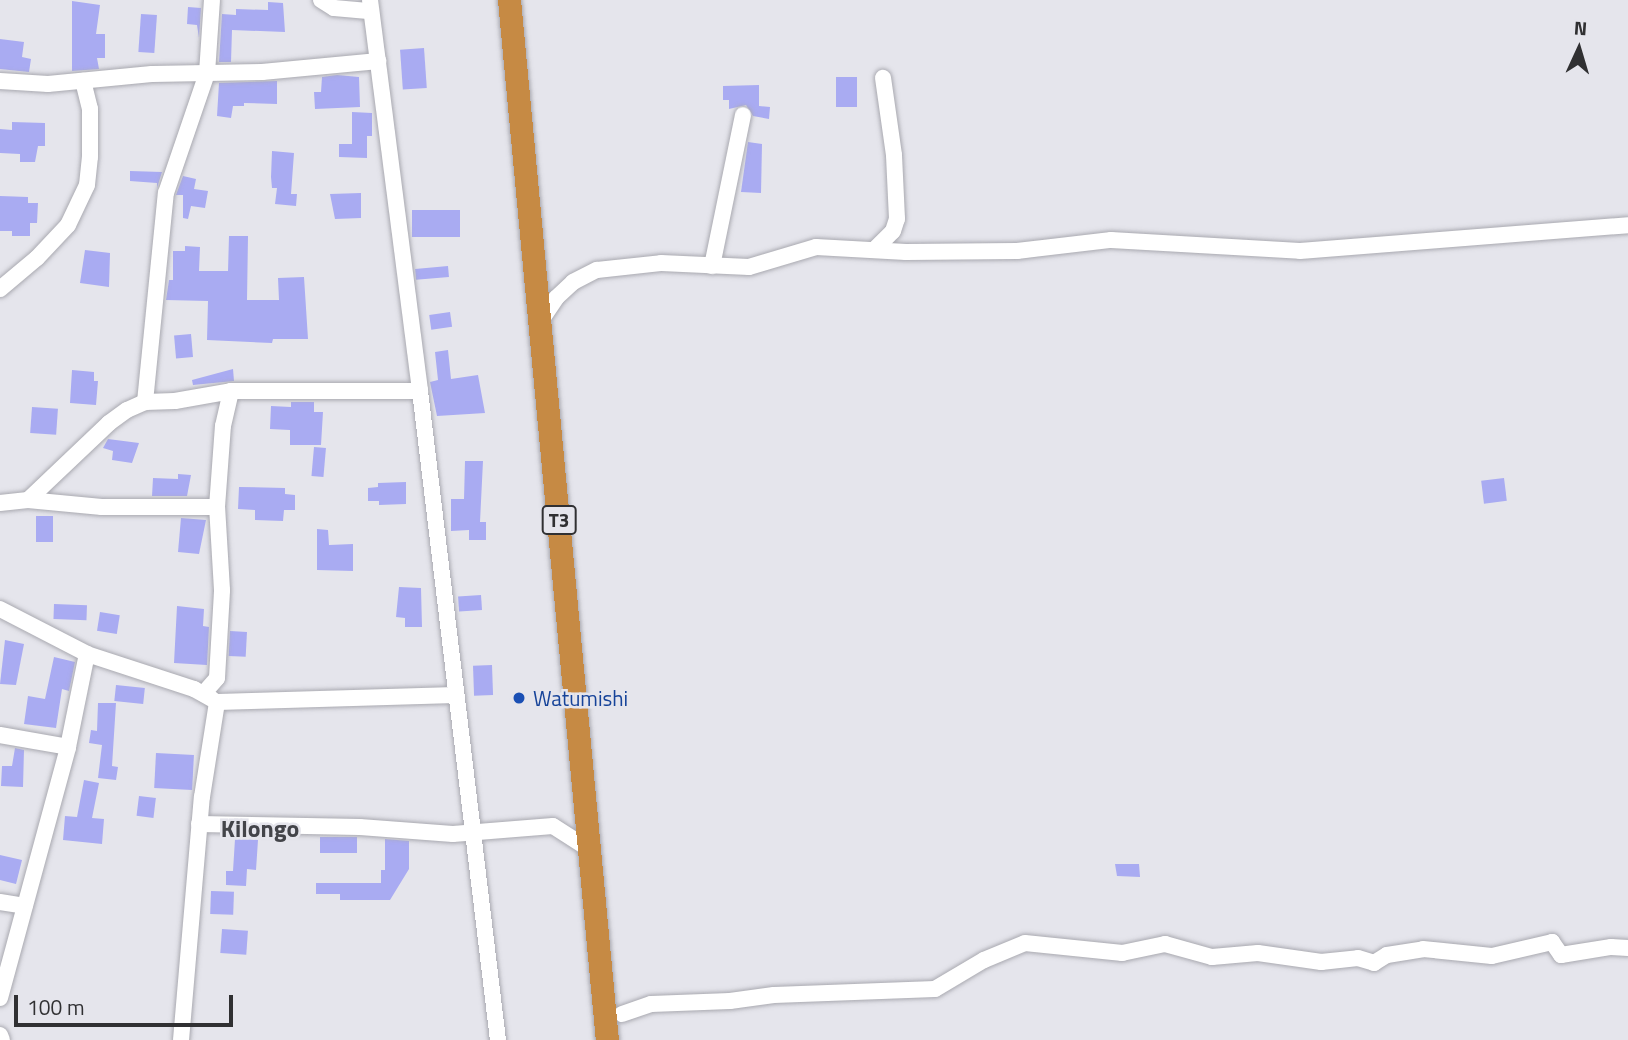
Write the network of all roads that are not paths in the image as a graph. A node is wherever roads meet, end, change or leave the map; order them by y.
1 (212, 0) edge
2 (321, 0) edge
3 (509, 0) edge
4 (370, 6) edge
5 (378, 61) junction
6 (206, 73) junction
7 (883, 78) dead end
8 (83, 81) junction
9 (0, 82) edge
10 (743, 115) dead end
11 (1628, 225) edge
12 (875, 249) junction
13 (712, 266) junction
14 (0, 289) edge
15 (540, 322) junction
16 (231, 391) junction
17 (420, 391) junction
18 (145, 402) junction
19 (28, 500) junction
20 (0, 503) edge
21 (216, 507) junction
22 (1, 614) edge
23 (87, 654) junction
24 (456, 695) junction
25 (211, 698) junction
26 (0, 735) edge
27 (68, 747) junction
28 (199, 824) junction
29 (473, 833) junction
30 (589, 849) junction
31 (0, 902) edge
32 (25, 906) junction
33 (1628, 948) edge
34 (0, 998) edge
35 (622, 1014) dead end
36 (0, 1035) edge
37 (2, 1040) edge
38 (181, 1040) edge
39 (498, 1040) edge
40 (607, 1040) edge

1 - 6 street
2 - 4 street
3 - 15 highway, T3
4 - 5 street
5 - 6 street
5 - 17 street
6 - 8 street
6 - 18 street
7 - 12 street
8 - 9 street
8 - 14 street
10 - 13 street
11 - 12 street
12 - 13 street
13 - 15 street
15 - 30 highway, T3
16 - 17 street
16 - 18 street
16 - 21 street
17 - 24 street
18 - 19 street
19 - 20 street
19 - 21 street
21 - 25 street
22 - 23 street
23 - 25 street
23 - 27 street
24 - 25 street
24 - 29 street
25 - 28 street
26 - 27 street
27 - 32 street
28 - 29 street
28 - 38 street
29 - 30 street
29 - 39 street
30 - 40 highway, T3
31 - 32 street
32 - 34 street
33 - 35 street
36 - 37 street

